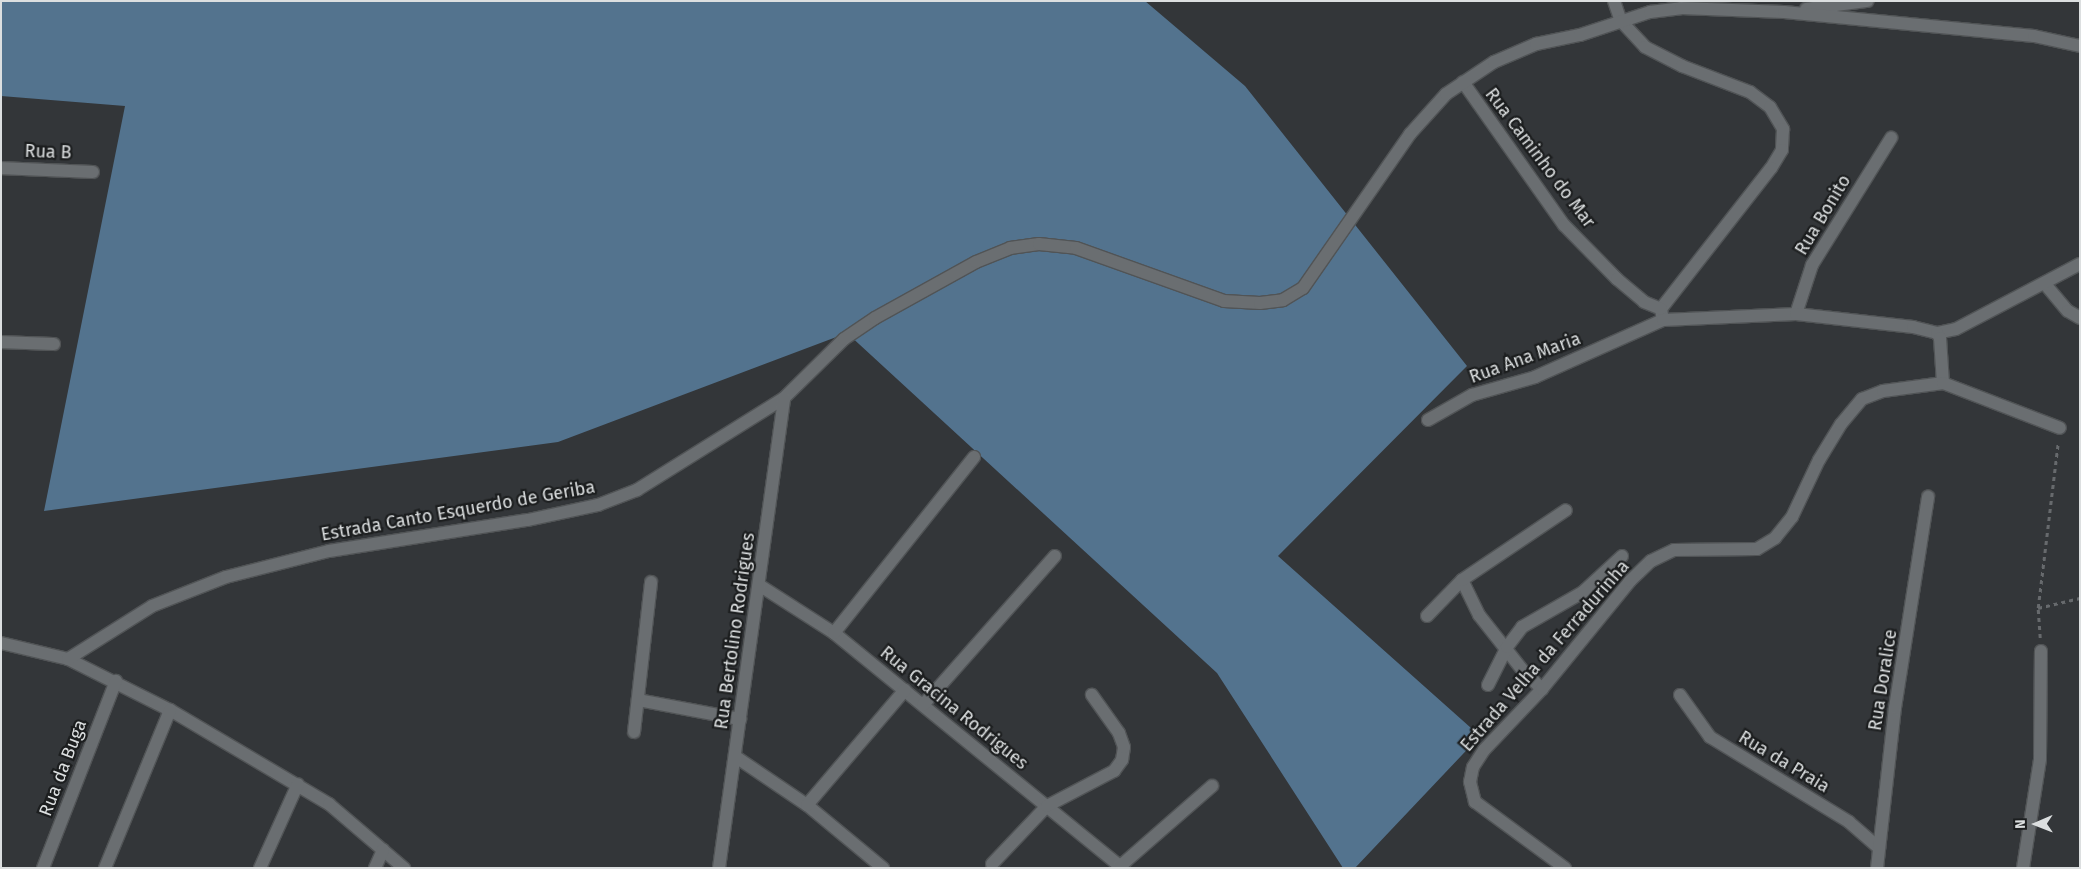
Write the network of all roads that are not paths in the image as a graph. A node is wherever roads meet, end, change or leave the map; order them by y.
1 (1614, 1) edge
2 (1867, 1) edge
3 (1784, 12) junction
4 (1621, 21) junction
5 (2080, 46) edge
6 (1463, 82) junction
7 (1890, 138) dead end
8 (1, 168) edge
9 (93, 172) dead end
10 (2080, 264) edge
11 (2045, 284) junction
12 (1796, 314) junction
13 (1662, 315) junction
14 (2080, 318) edge
15 (1937, 333) junction
16 (1, 342) edge
17 (54, 344) dead end
18 (1943, 383) junction
19 (784, 398) junction
20 (1428, 420) dead end
21 (2060, 428) road end
22 (974, 457) dead end
23 (1928, 497) dead end
24 (1566, 510) dead end
25 (1055, 556) dead end
26 (1622, 556) dead end
27 (1462, 580) junction
28 (651, 582) dead end
29 (759, 585) junction
30 (1427, 616) dead end
31 (834, 633) junction
32 (1, 643) edge
33 (1507, 647) junction
34 (2042, 652) road end
35 (68, 659) junction
36 (116, 681) junction
37 (1488, 685) dead end
38 (1542, 689) junction
39 (905, 690) junction
40 (1092, 695) dead end
41 (1680, 695) dead end
42 (638, 700) junction
43 (923, 705) junction
44 (170, 710) junction
45 (740, 719) junction
46 (634, 732) dead end
47 (736, 757) junction
48 (298, 784) junction
49 (1212, 786) dead end
50 (807, 805) junction
51 (1047, 806) junction
52 (1879, 848) junction
53 (383, 850) junction
54 (992, 864) dead end
55 (1119, 867) edge
56 (43, 868) edge
57 (105, 868) edge
58 (260, 868) edge
59 (375, 868) edge
60 (404, 868) edge
61 (719, 868) edge
62 (883, 868) edge
63 (1564, 868) edge
64 (1877, 868) edge
65 (2023, 868) edge

1 - 4 street
2 - 3 street
3 - 4 street, Estrada Canto Esquerdo de Geriba
3 - 5 street, Estrada Canto Esquerdo de Geriba
4 - 6 street, Estrada Canto Esquerdo de Geriba
4 - 13 street
6 - 13 street, Rua Caminho do Mar
6 - 19 street, Estrada Canto Esquerdo de Geriba
7 - 12 street, Rua Bonito
8 - 9 street, Rua B
10 - 11 street
11 - 14 street
11 - 15 street
12 - 13 street
12 - 15 street
13 - 20 street, Rua Ana Maria
15 - 18 street
16 - 17 street
18 - 21 street
18 - 38 street, Estrada Velha da Ferradurinha
19 - 29 street, Rua Bertolino Rodrigues
19 - 35 street, Estrada Canto Esquerdo de Geriba
22 - 31 street
23 - 52 street, Rua Doralice
24 - 27 street
25 - 43 street
26 - 33 street
27 - 30 street
27 - 33 street
28 - 42 street
29 - 31 street, Rua Gracina Rodrigues
29 - 45 street, Rua Bertolino Rodrigues
31 - 39 street, Rua Gracina Rodrigues
32 - 35 street
33 - 37 street
33 - 38 street
34 - 65 street
35 - 36 street
36 - 44 street
36 - 56 street, Rua da Buga
38 - 63 street, Estrada Velha da Ferradurinha
39 - 43 street, Rua Gracina Rodrigues
39 - 50 street
40 - 51 street
41 - 52 street, Rua da Praia
42 - 45 street
42 - 46 street
43 - 51 street, Rua Gracina Rodrigues
44 - 48 street
44 - 57 street
45 - 47 street, Rua Bertolino Rodrigues
47 - 50 street
47 - 61 street, Rua Bertolino Rodrigues
48 - 53 street
48 - 58 street
49 - 55 street
50 - 62 street
51 - 54 street
51 - 55 street, Rua Gracina Rodrigues
52 - 64 street, Rua Doralice
53 - 59 street
53 - 60 street

